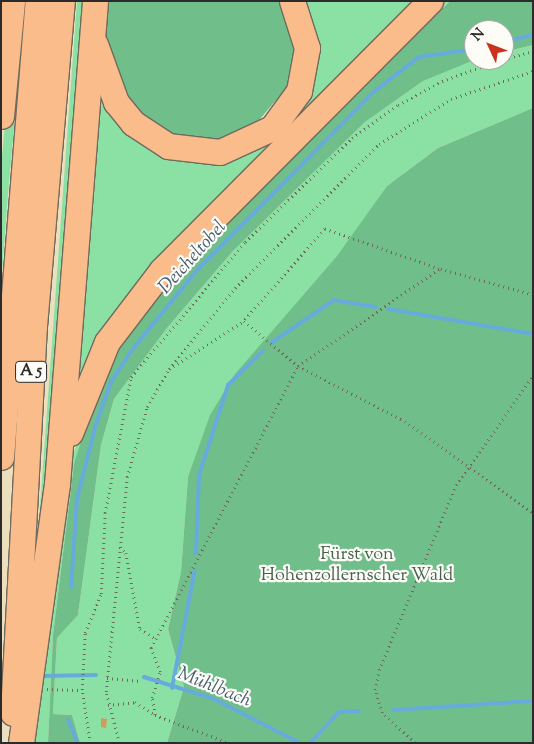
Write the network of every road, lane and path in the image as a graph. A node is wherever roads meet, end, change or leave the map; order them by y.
1 (12, 1) edge
2 (38, 1) edge
3 (62, 1) edge
4 (95, 1) edge
5 (292, 1) edge
6 (430, 1) edge
7 (92, 35) junction
8 (533, 51) edge
9 (514, 56) edge
10 (472, 70) edge
11 (533, 71) edge
12 (3, 76) edge
13 (1, 116) edge
14 (438, 269) junction
15 (533, 295) edge
16 (244, 321) junction
17 (298, 366) junction
18 (169, 368) junction
19 (533, 376) edge
20 (1, 457) edge
21 (467, 464) junction
22 (56, 484) junction
23 (533, 513) edge
24 (120, 547) junction
25 (156, 639) junction
26 (107, 678) junction
27 (139, 681) dead end
28 (82, 688) junction
29 (43, 689) dead end
30 (108, 705) junction
31 (155, 715) junction
32 (12, 743) edge
33 (21, 743) edge
34 (90, 743) edge
35 (119, 743) edge
36 (230, 743) edge
37 (415, 743) edge

1 - 12 highway
2 - 20 highway, A 5
3 - 32 highway, A 5
4 - 7 highway
5 - 7 highway
6 - 22 highway
7 - 22 highway
8 - 9 path
10 - 28 path
11 - 18 path
12 - 13 highway
14 - 15 path
14 - 16 path
14 - 17 path
16 - 17 path
16 - 18 path
17 - 21 path
17 - 25 path
18 - 24 path
19 - 21 path
21 - 23 path
21 - 37 path
22 - 33 highway
24 - 25 path
24 - 26 path
25 - 31 path
26 - 27 path
26 - 30 path
28 - 29 path
28 - 34 path
30 - 31 path
30 - 35 path
31 - 36 path

